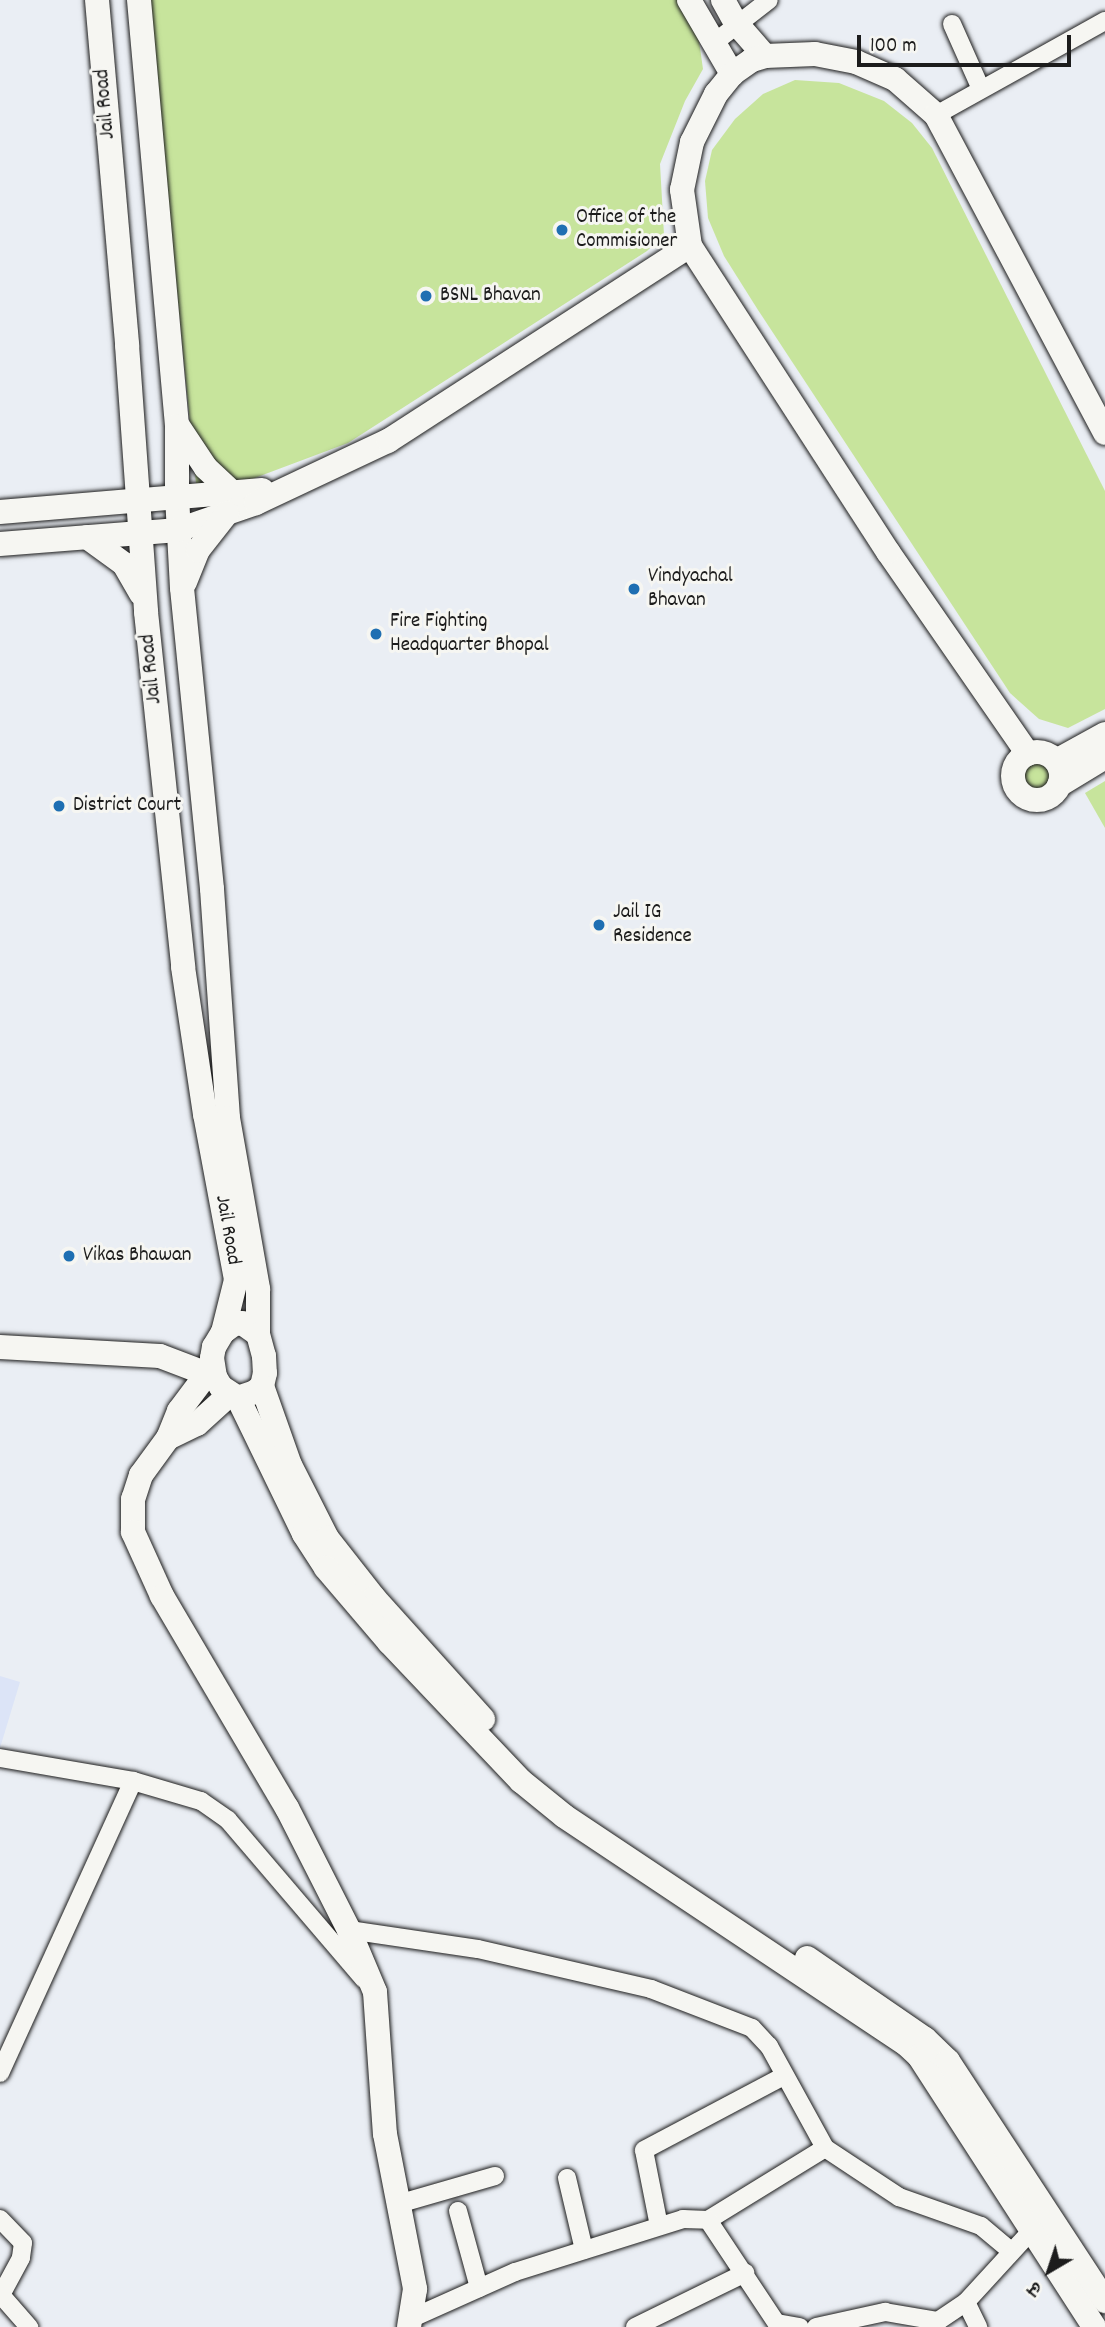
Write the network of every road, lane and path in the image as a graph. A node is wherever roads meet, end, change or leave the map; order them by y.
1 (97, 0) edge
2 (139, 0) edge
3 (689, 0) edge
4 (723, 0) edge
5 (769, 0) edge
6 (1105, 21) edge
7 (736, 23) junction
8 (952, 24) dead end
9 (715, 42) junction
10 (765, 56) junction
11 (732, 74) junction
12 (981, 89) junction
13 (936, 115) junction
14 (690, 246) junction
15 (177, 426) junction
16 (1105, 433) edge
17 (177, 496) junction
18 (137, 499) junction
19 (230, 503) junction
20 (0, 512) edge
21 (178, 530) junction
22 (139, 533) junction
23 (87, 537) junction
24 (0, 544) edge
25 (182, 589) junction
26 (145, 601) junction
27 (1105, 734) edge
28 (1028, 754) junction
29 (1105, 757) edge
30 (1058, 773) junction
31 (258, 1334) junction
32 (220, 1336) junction
33 (0, 1347) edge
34 (160, 1356) junction
35 (220, 1382) junction
36 (262, 1386) junction
37 (0, 1758) edge
38 (133, 1781) junction
39 (349, 1930) junction
40 (375, 1992) junction
41 (0, 2073) edge
42 (784, 2076) junction
43 (825, 2148) junction
44 (495, 2176) dead end
45 (567, 2179) dead end
46 (398, 2204) junction
47 (458, 2211) dead end
48 (0, 2220) edge
49 (708, 2220) junction
50 (659, 2226) junction
51 (1031, 2231) junction
52 (584, 2250) junction
53 (1010, 2250) junction
54 (745, 2273) junction
55 (479, 2288) junction
56 (1105, 2301) edge
57 (965, 2302) junction
58 (410, 2323) edge
59 (778, 2325) edge
60 (29, 2327) edge
61 (635, 2327) edge
62 (800, 2327) edge
63 (816, 2327) edge
64 (978, 2327) edge
65 (1094, 2327) edge

1 - 18 main road, Jail Road
2 - 15 main road, Jail Road
3 - 9 main road
4 - 7 main road
5 - 7 street
6 - 12 street
7 - 9 street
7 - 10 main road
8 - 12 street
9 - 11 main road
10 - 11 main road
10 - 13 main road
11 - 14 main road
12 - 13 street
13 - 16 main road
14 - 19 main road
14 - 28 main road
15 - 17 main road, Jail Road
15 - 19 main road
17 - 18 main road
17 - 19 main road
17 - 21 main road, Jail Road
18 - 20 main road
18 - 22 main road, Jail Road
19 - 21 main road
19 - 25 main road
21 - 22 main road
21 - 25 main road, Jail Road
22 - 23 main road
22 - 26 main road, Jail Road
23 - 24 main road
23 - 26 main road
25 - 31 main road, Jail Road
26 - 32 main road, Jail Road
27 - 30 main road
28 - 30 main road
28 - 30 main road
29 - 30 main road
31 - 32 main road
31 - 36 main road
32 - 34 main road
32 - 35 main road
33 - 34 main road
34 - 35 main road
35 - 36 main road
35 - 39 main road
35 - 51 main road
36 - 56 main road
37 - 38 street
38 - 40 street
38 - 41 street
39 - 40 main road
39 - 42 street
40 - 46 main road
42 - 43 street
42 - 50 street
43 - 49 street
43 - 53 street
44 - 46 street
45 - 52 street
46 - 58 main road
47 - 55 street
48 - 60 street
49 - 50 street
49 - 54 street
50 - 52 street
51 - 53 street
51 - 65 main road
52 - 55 street
53 - 57 street
54 - 59 street
54 - 61 street
55 - 58 street
57 - 63 street
57 - 64 street
59 - 62 street

